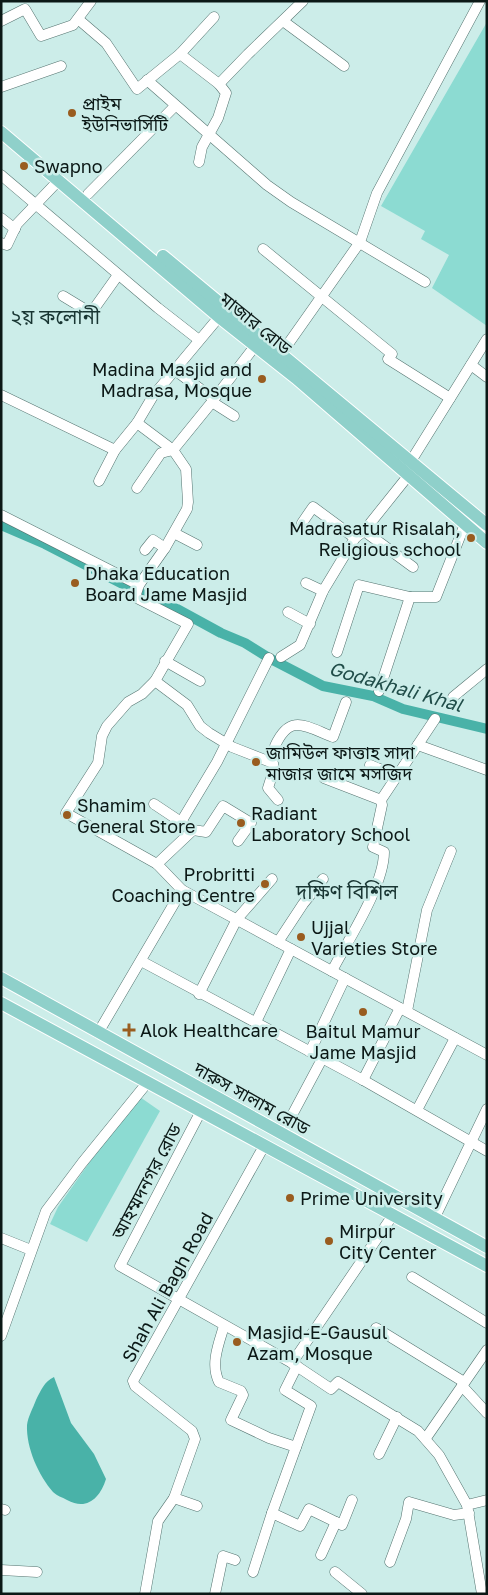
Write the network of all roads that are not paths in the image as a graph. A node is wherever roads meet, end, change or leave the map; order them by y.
1 (303, 1) edge
2 (480, 1) edge
3 (90, 2) edge
4 (214, 17) dead end
5 (78, 19) junction
6 (1, 21) edge
7 (283, 21) junction
8 (180, 54) junction
9 (61, 66) dead end
10 (344, 66) dead end
11 (147, 80) junction
12 (219, 84) junction
13 (1, 87) edge
14 (175, 106) junction
15 (2, 130) edge
16 (209, 133) junction
17 (199, 162) dead end
18 (1, 175) edge
19 (59, 180) junction
20 (88, 194) junction
21 (36, 205) junction
22 (1, 218) edge
23 (15, 229) junction
24 (360, 242) junction
25 (1, 243) edge
26 (263, 249) dead end
27 (118, 275) junction
28 (425, 282) dead end
29 (63, 296) dead end
30 (323, 296) junction
31 (219, 317) junction
32 (487, 339) edge
33 (199, 340) junction
34 (255, 346) junction
35 (281, 354) junction
36 (471, 364) junction
37 (176, 371) junction
38 (487, 377) edge
39 (1, 395) edge
40 (450, 398) junction
41 (213, 400) junction
42 (234, 416) dead end
43 (137, 423) junction
44 (115, 450) junction
45 (173, 450) junction
46 (411, 461) junction
47 (406, 474) junction
48 (99, 482) dead end
49 (138, 488) dead end
50 (1, 515) edge
51 (302, 523) dead end
52 (465, 524) junction
53 (487, 525) edge
54 (364, 531) junction
55 (174, 533) junction
56 (355, 538) junction
57 (487, 542) edge
58 (197, 545) dead end
59 (164, 548) junction
60 (145, 550) dead end
61 (413, 567) dead end
62 (306, 583) dead end
63 (137, 590) junction
64 (323, 591) junction
65 (410, 597) junction
66 (288, 612) dead end
67 (310, 624) junction
68 (337, 652) dead end
69 (281, 656) dead end
70 (269, 658) dead end
71 (165, 661) junction
72 (487, 669) edge
73 (155, 680) junction
74 (200, 681) dead end
75 (379, 691) dead end
76 (453, 697) dead end
77 (346, 702) dead end
78 (435, 719) dead end
79 (226, 744) junction
80 (418, 745) junction
81 (275, 746) dead end
82 (370, 765) dead end
83 (487, 770) edge
84 (397, 776) junction
85 (324, 778) dead end
86 (278, 800) dead end
87 (381, 800) junction
88 (154, 804) dead end
89 (181, 822) junction
90 (193, 830) junction
91 (238, 841) dead end
92 (451, 851) dead end
93 (157, 864) junction
94 (272, 879) dead end
95 (323, 879) dead end
96 (182, 890) junction
97 (237, 919) junction
98 (278, 942) junction
99 (291, 949) junction
100 (141, 960) junction
101 (332, 971) junction
102 (1, 978) edge
103 (345, 978) junction
104 (199, 994) junction
105 (1, 1003) edge
106 (403, 1010) junction
107 (256, 1022) junction
108 (98, 1033) junction
109 (455, 1038) junction
110 (310, 1052) junction
111 (487, 1055) edge
112 (322, 1059) junction
113 (363, 1080) junction
114 (147, 1083) junction
115 (487, 1109) edge
116 (416, 1110) junction
117 (201, 1112) junction
118 (277, 1131) junction
119 (470, 1141) junction
120 (268, 1148) junction
121 (487, 1151) edge
122 (393, 1215) junction
123 (435, 1217) junction
124 (1, 1238) edge
125 (487, 1246) edge
126 (31, 1250) junction
127 (487, 1266) edge
128 (412, 1277) dead end
129 (180, 1300) junction
130 (487, 1323) edge
131 (224, 1326) junction
132 (376, 1328) dead end
133 (1, 1336) edge
134 (487, 1350) edge
135 (294, 1365) junction
136 (463, 1384) junction
137 (487, 1413) edge
138 (397, 1418) junction
139 (426, 1438) junction
140 (296, 1446) junction
141 (379, 1454) dead end
142 (174, 1498) junction
143 (352, 1500) dead end
144 (487, 1500) edge
145 (196, 1506) dead end
146 (468, 1509) junction
147 (272, 1513) junction
148 (336, 1522) junction
149 (321, 1555) dead end
150 (236, 1560) dead end
151 (390, 1562) dead end
152 (1, 1570) edge
153 (37, 1572) dead end
154 (253, 1572) dead end
155 (335, 1572) dead end
156 (145, 1594) edge
157 (215, 1594) edge
158 (362, 1594) edge
159 (482, 1594) edge

1 - 7 street
2 - 24 street
3 - 5 street
4 - 8 street
5 - 6 street
5 - 11 street
7 - 10 street
7 - 12 street
8 - 11 street
8 - 12 street
9 - 13 street
11 - 14 street
12 - 16 street
14 - 16 street
14 - 20 street
15 - 19 main road, মাজার রোড
15 - 20 main road, মাজার রোড
16 - 17 street
16 - 24 street
18 - 21 street
19 - 21 street
19 - 31 main road, মাজার রোড
20 - 35 main road, মাজার রোড
21 - 23 street
21 - 27 street
22 - 23 street
23 - 25 street
24 - 28 street
24 - 30 street
26 - 30 street
27 - 29 street
27 - 33 street
30 - 35 street
30 - 40 street
31 - 33 street
31 - 34 main road, মাজার রোড
32 - 36 street
33 - 37 street
34 - 41 street
34 - 47 main road, মাজার রোড
35 - 46 main road, মাজার রোড
36 - 38 street
36 - 40 street
37 - 41 street
37 - 43 street
39 - 44 street
40 - 46 street
41 - 42 street
41 - 45 street
43 - 44 street
43 - 45 street
44 - 48 street
45 - 49 street
45 - 55 street
46 - 47 main road
46 - 53 main road, মাজার রোড
47 - 52 main road, মাজার রোড
47 - 54 street
50 - 63 street
51 - 56 street
52 - 57 main road, মাজার রোড
52 - 65 street
54 - 56 street
54 - 61 street
55 - 58 street
55 - 59 street
56 - 64 street
59 - 60 street
59 - 63 street
62 - 64 street
63 - 71 street
64 - 67 street
65 - 68 street
65 - 75 street
66 - 67 street
67 - 69 street
70 - 79 street
71 - 73 street
71 - 74 street
72 - 76 street
73 - 79 street
73 - 93 street
77 - 81 street
78 - 80 street
79 - 86 street
79 - 89 street
80 - 83 street
80 - 84 street
82 - 84 street
84 - 87 street
85 - 87 street
87 - 101 street
88 - 89 street
89 - 90 street
90 - 91 street
90 - 93 street
92 - 106 street
93 - 96 street
94 - 97 street
95 - 98 street
96 - 97 street
96 - 100 street
97 - 98 street
97 - 104 street
98 - 99 street
99 - 101 street
99 - 107 street
100 - 104 street
100 - 108 street
101 - 103 street
102 - 108 main road, দারুস সালাম রোড
103 - 106 street
103 - 110 street
104 - 107 street
105 - 114 main road, দারুস সালাম রোড
106 - 109 street
106 - 113 street
107 - 110 street
108 - 118 main road, দারুস সালাম রোড
109 - 111 street
109 - 116 street
110 - 112 street
112 - 113 street
112 - 118 street
113 - 116 street
114 - 117 main road, দারুস সালাম রোড
114 - 126 street
115 - 119 street
116 - 119 street
117 - 120 main road, দারুস সালাম রোড
117 - 129 street, আহম্মদনগর রোড
118 - 120 main road
118 - 123 main road, দারুস সালাম রোড
119 - 121 street
119 - 123 street
120 - 122 main road, দারুস সালাম রোড
120 - 129 street, Shah Ali Bagh Road
122 - 127 main road, দারুস সালাম রোড
122 - 135 street
123 - 125 main road, দারুস সালাম রোড
124 - 126 street
126 - 133 street
128 - 130 street
129 - 131 street
129 - 142 street, Shah Ali Bagh Road
131 - 135 street
131 - 140 street
132 - 136 street
134 - 136 street
135 - 138 street
135 - 140 street
136 - 137 street
136 - 139 street
138 - 139 street
138 - 141 street
139 - 146 street
140 - 147 street
142 - 145 street
142 - 156 street, Shah Ali Bagh Road
143 - 148 street
144 - 146 street
146 - 151 street
146 - 159 street
147 - 148 street
147 - 154 street
148 - 149 street
150 - 157 street
152 - 153 street
155 - 158 street

